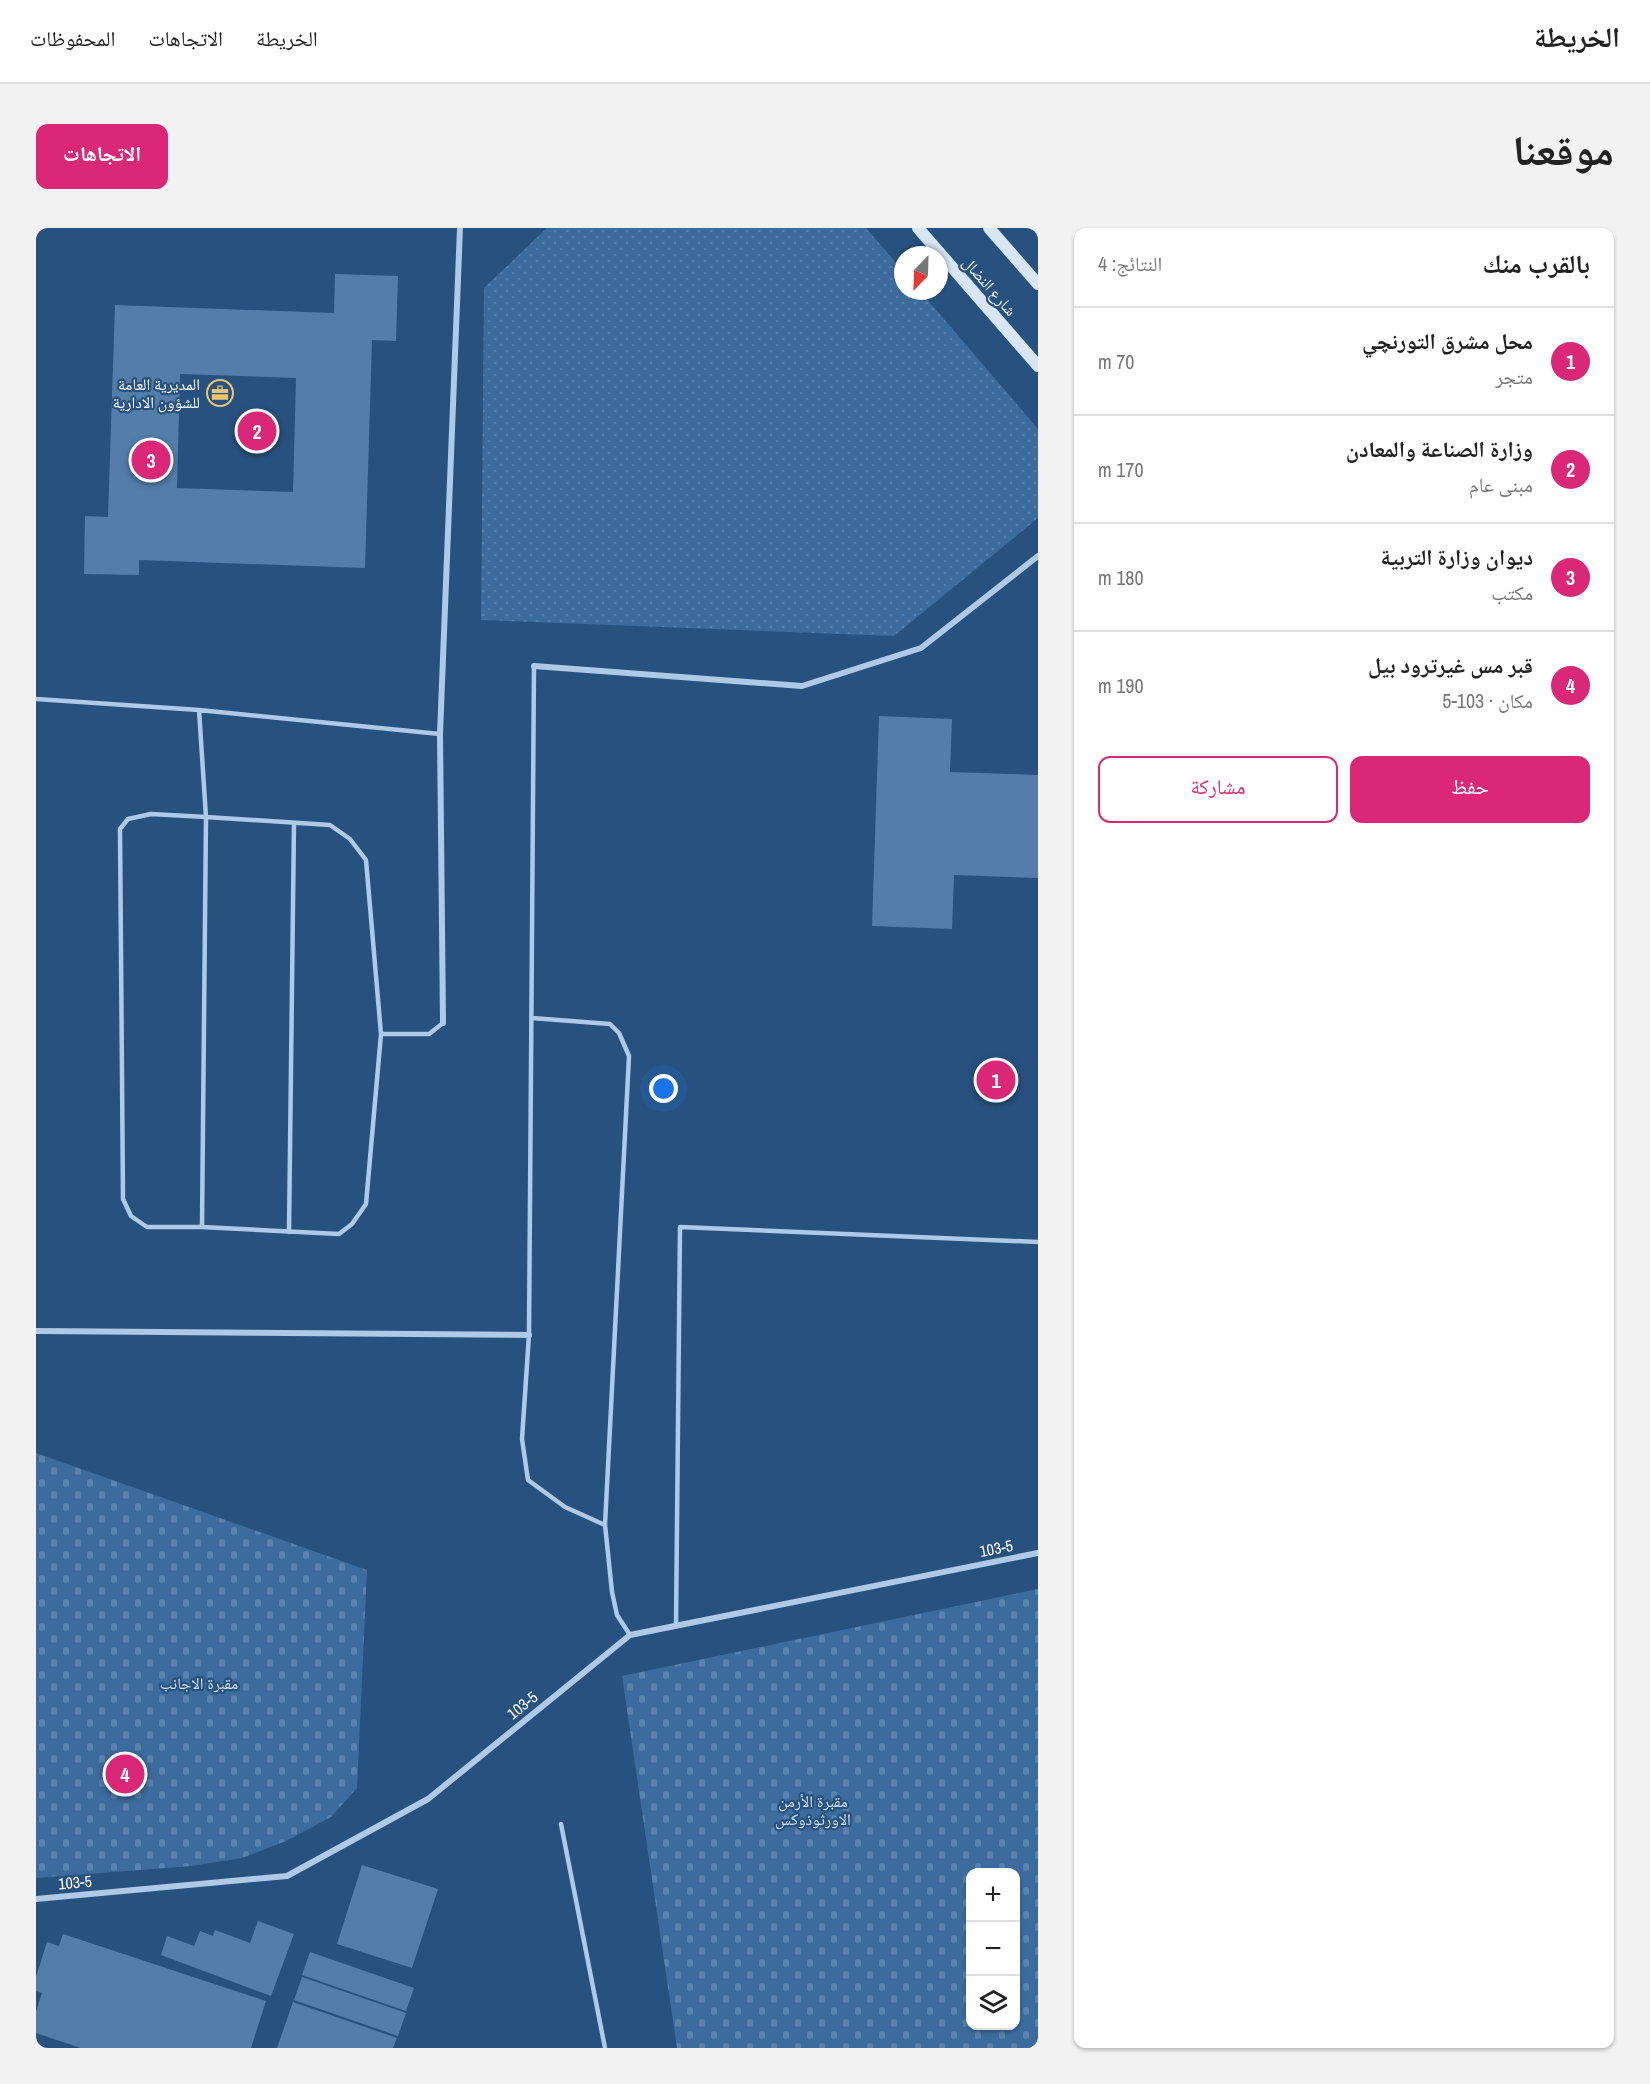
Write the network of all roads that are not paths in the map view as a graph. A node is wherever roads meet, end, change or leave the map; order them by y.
1 (460, 228) edge
2 (918, 228) edge
3 (988, 228) edge
4 (1038, 284) edge
5 (1038, 366) edge
6 (1038, 556) edge
7 (534, 666) joint
8 (36, 699) edge
9 (199, 710) junction
10 (440, 734) junction
11 (206, 817) junction
12 (294, 823) junction
13 (532, 1018) junction
14 (443, 1023) joint
15 (381, 1034) junction
16 (202, 1227) junction
17 (289, 1232) junction
18 (1038, 1242) edge
19 (36, 1331) edge
20 (529, 1335) junction
21 (605, 1526) junction
22 (1038, 1553) edge
23 (676, 1625) junction
24 (630, 1635) junction
25 (561, 1824) dead end
26 (36, 1899) edge
27 (605, 2048) edge

1 - 10 street
2 - 5 main road, شارع النضال
3 - 4 main road
6 - 7 street
7 - 13 lane
8 - 9 lane
9 - 10 lane
9 - 11 lane
10 - 14 street
11 - 12 lane
11 - 16 lane
11 - 16 lane
12 - 15 lane
12 - 17 lane
13 - 20 lane
13 - 21 lane
14 - 15 lane
15 - 17 lane
16 - 17 lane
18 - 23 lane
19 - 20 street
20 - 21 lane
21 - 24 lane
22 - 23 street, 103-5
23 - 24 street, 103-5
24 - 26 street, 103-5
25 - 27 lane

